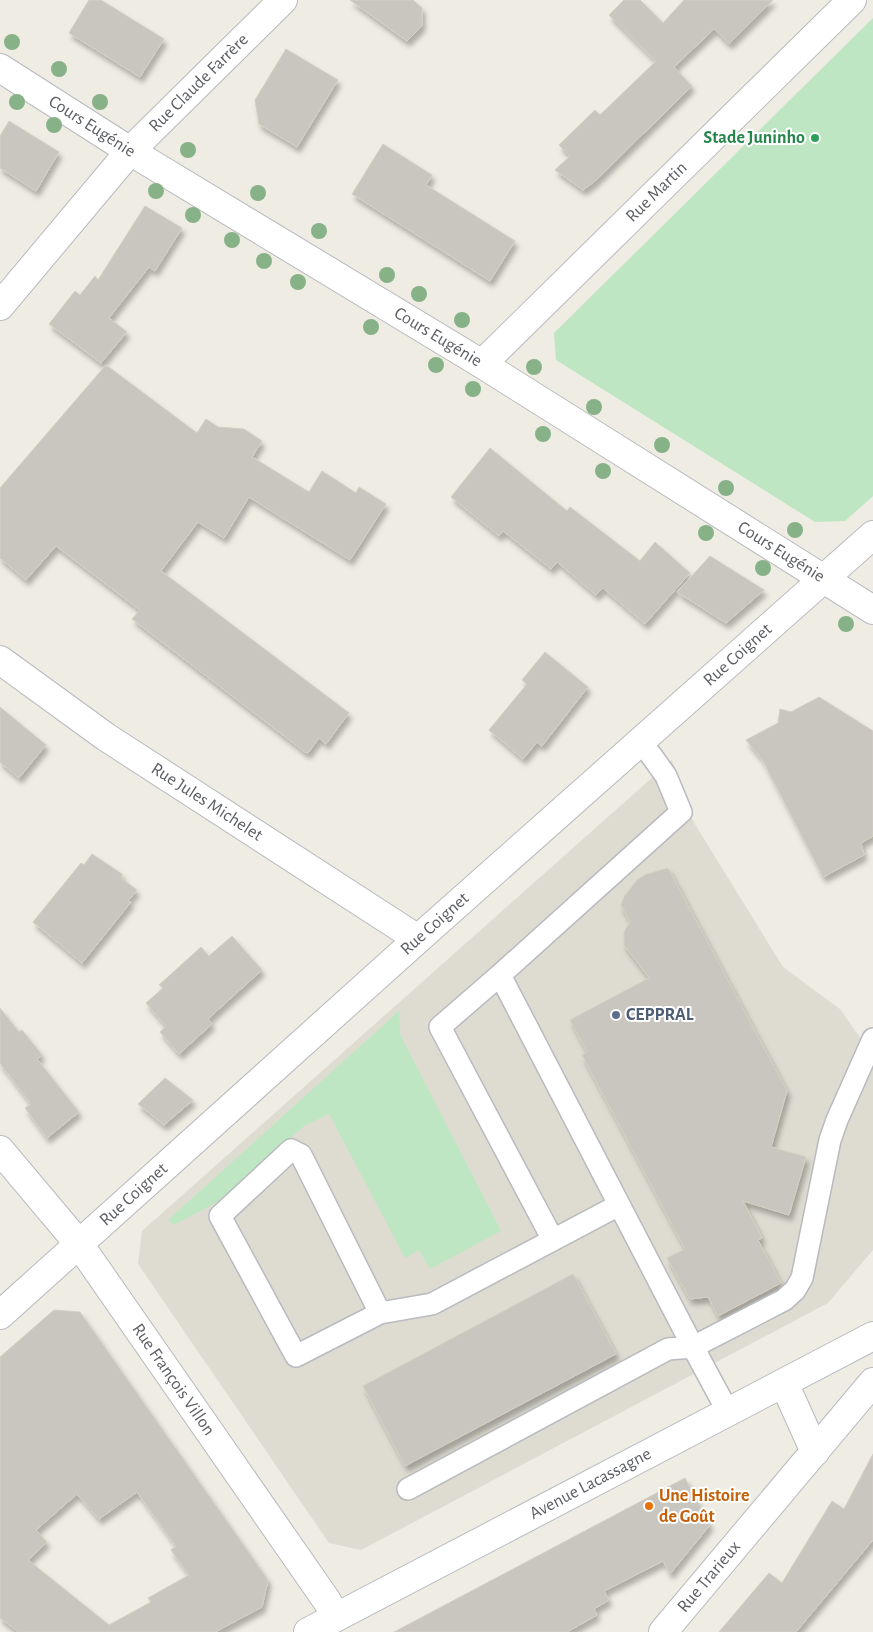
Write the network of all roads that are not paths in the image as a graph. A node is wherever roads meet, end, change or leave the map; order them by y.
1 (282, 0) edge
2 (852, 0) edge
3 (0, 68) edge
4 (130, 151) junction
5 (0, 306) edge
6 (482, 364) junction
7 (873, 535) edge
8 (824, 580) junction
9 (873, 610) edge
10 (0, 660) edge
11 (641, 741) junction
12 (418, 938) junction
13 (500, 975) junction
14 (873, 1039) edge
15 (0, 1150) edge
16 (619, 1205) junction
17 (553, 1240) junction
18 (79, 1244) junction
19 (380, 1313) junction
20 (0, 1315) edge
21 (873, 1336) edge
22 (693, 1347) junction
23 (873, 1382) edge
24 (784, 1383) junction
25 (728, 1412) junction
26 (815, 1452) junction
27 (408, 1489) dead end
28 (336, 1617) junction
29 (308, 1632) edge
30 (663, 1632) edge

1 - 4 street, Rue Claude Farrère
2 - 6 street, Rue Martin
3 - 4 street, Cours Eugénie
4 - 5 street, Rue Claude Farrère
4 - 6 street, Cours Eugénie
6 - 8 street, Cours Eugénie
7 - 8 street, Rue Coignet
8 - 9 street, Cours Eugénie
8 - 11 street, Rue Coignet
10 - 12 street, Rue Jules Michelet
11 - 12 street, Rue Coignet
11 - 13 lane
12 - 18 street, Rue Coignet
13 - 16 lane
13 - 17 lane
14 - 22 lane
15 - 18 street, Rue François Villon
16 - 17 lane
16 - 22 lane
17 - 19 lane
18 - 20 street, Rue Coignet
18 - 28 street, Rue François Villon
19 - 19 lane
21 - 24 street, Avenue Lacassagne
22 - 25 lane
22 - 27 lane
23 - 26 street, Rue Trarieux
24 - 25 street, Avenue Lacassagne
24 - 26 street
25 - 28 street, Avenue Lacassagne
26 - 30 street, Rue Trarieux
28 - 29 street, Avenue Lacassagne

